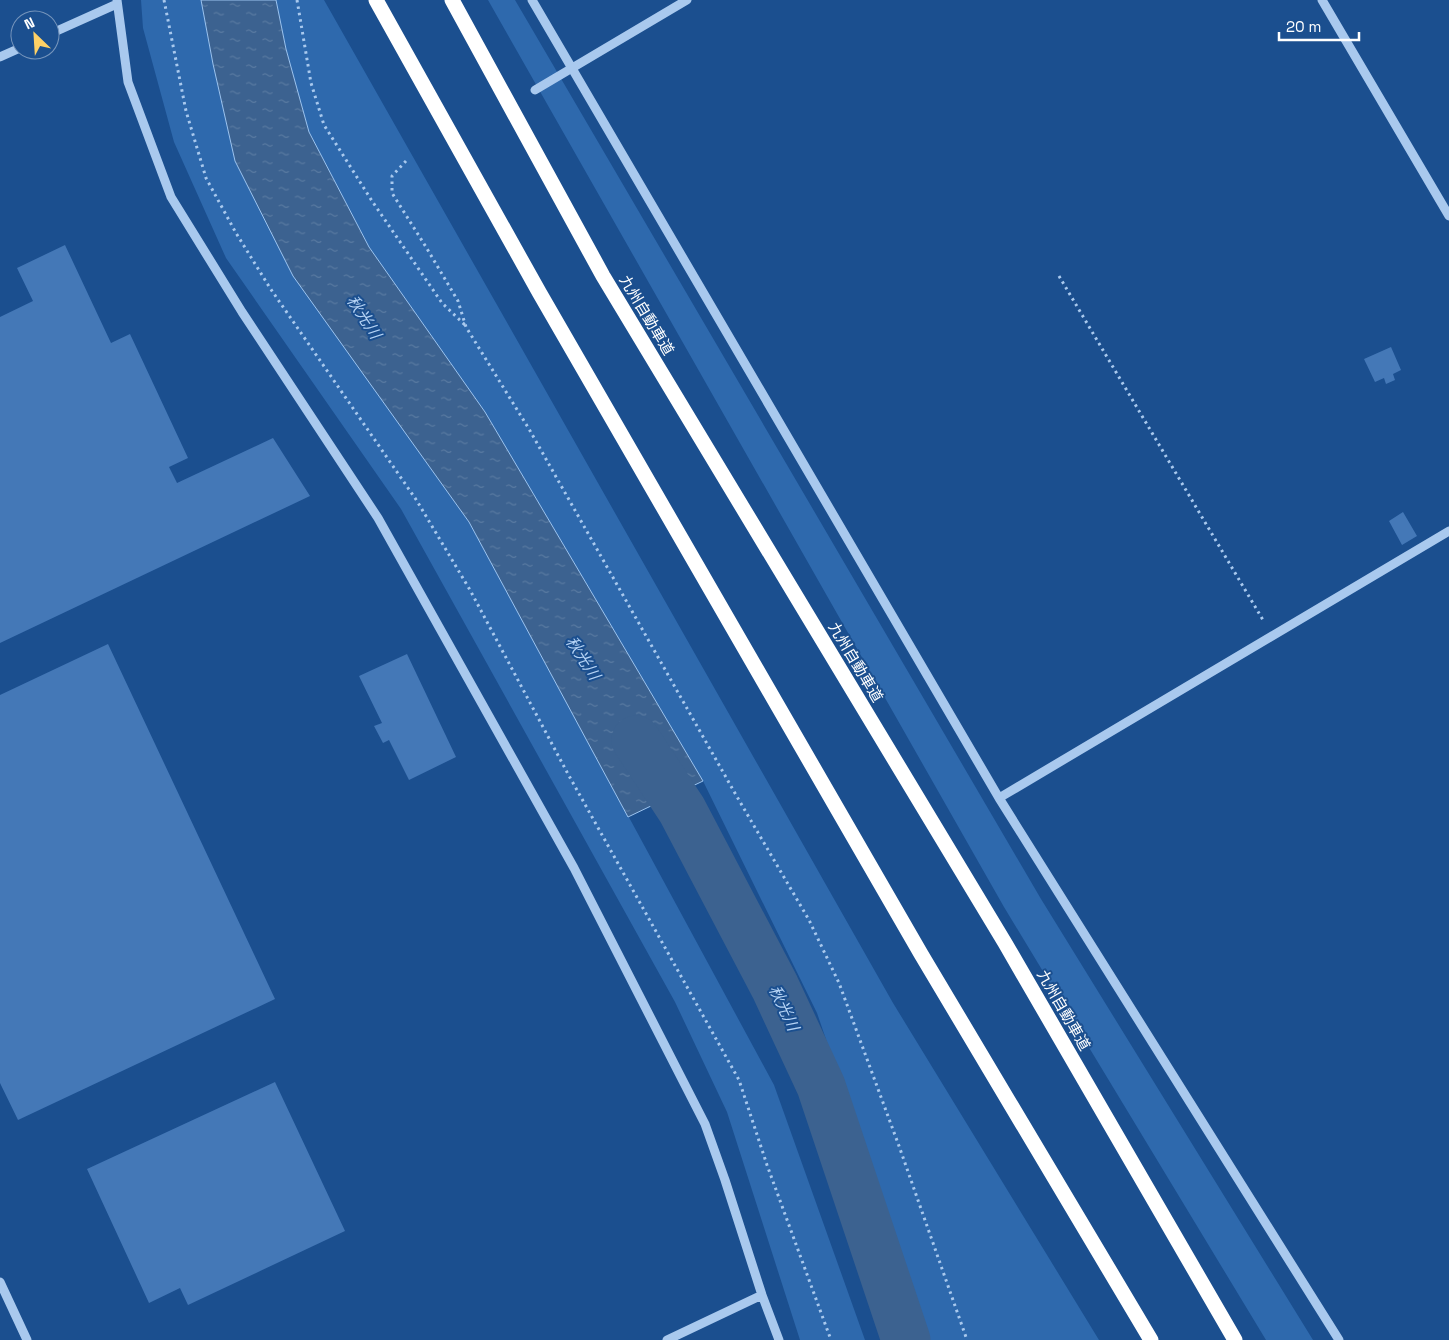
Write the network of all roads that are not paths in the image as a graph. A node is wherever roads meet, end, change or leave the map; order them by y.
1 (376, 0) edge
2 (452, 0) edge
3 (532, 0) edge
4 (687, 0) edge
5 (1322, 0) edge
6 (117, 2) edge
7 (60, 29) edge
8 (573, 67) junction
9 (535, 90) dead end
10 (1449, 216) edge
11 (1449, 531) edge
12 (999, 798) junction
13 (0, 1282) edge
14 (762, 1295) junction
15 (27, 1340) edge
16 (667, 1340) edge
17 (778, 1340) edge
18 (1150, 1340) edge
19 (1235, 1340) edge
20 (1339, 1340) edge

1 - 18 highway
2 - 19 highway, 九州自動車道
3 - 8 street
4 - 8 street
5 - 10 street
6 - 7 street
6 - 14 street
8 - 9 street
8 - 12 street
11 - 12 street
12 - 20 street
13 - 15 street
14 - 16 street
14 - 17 street

